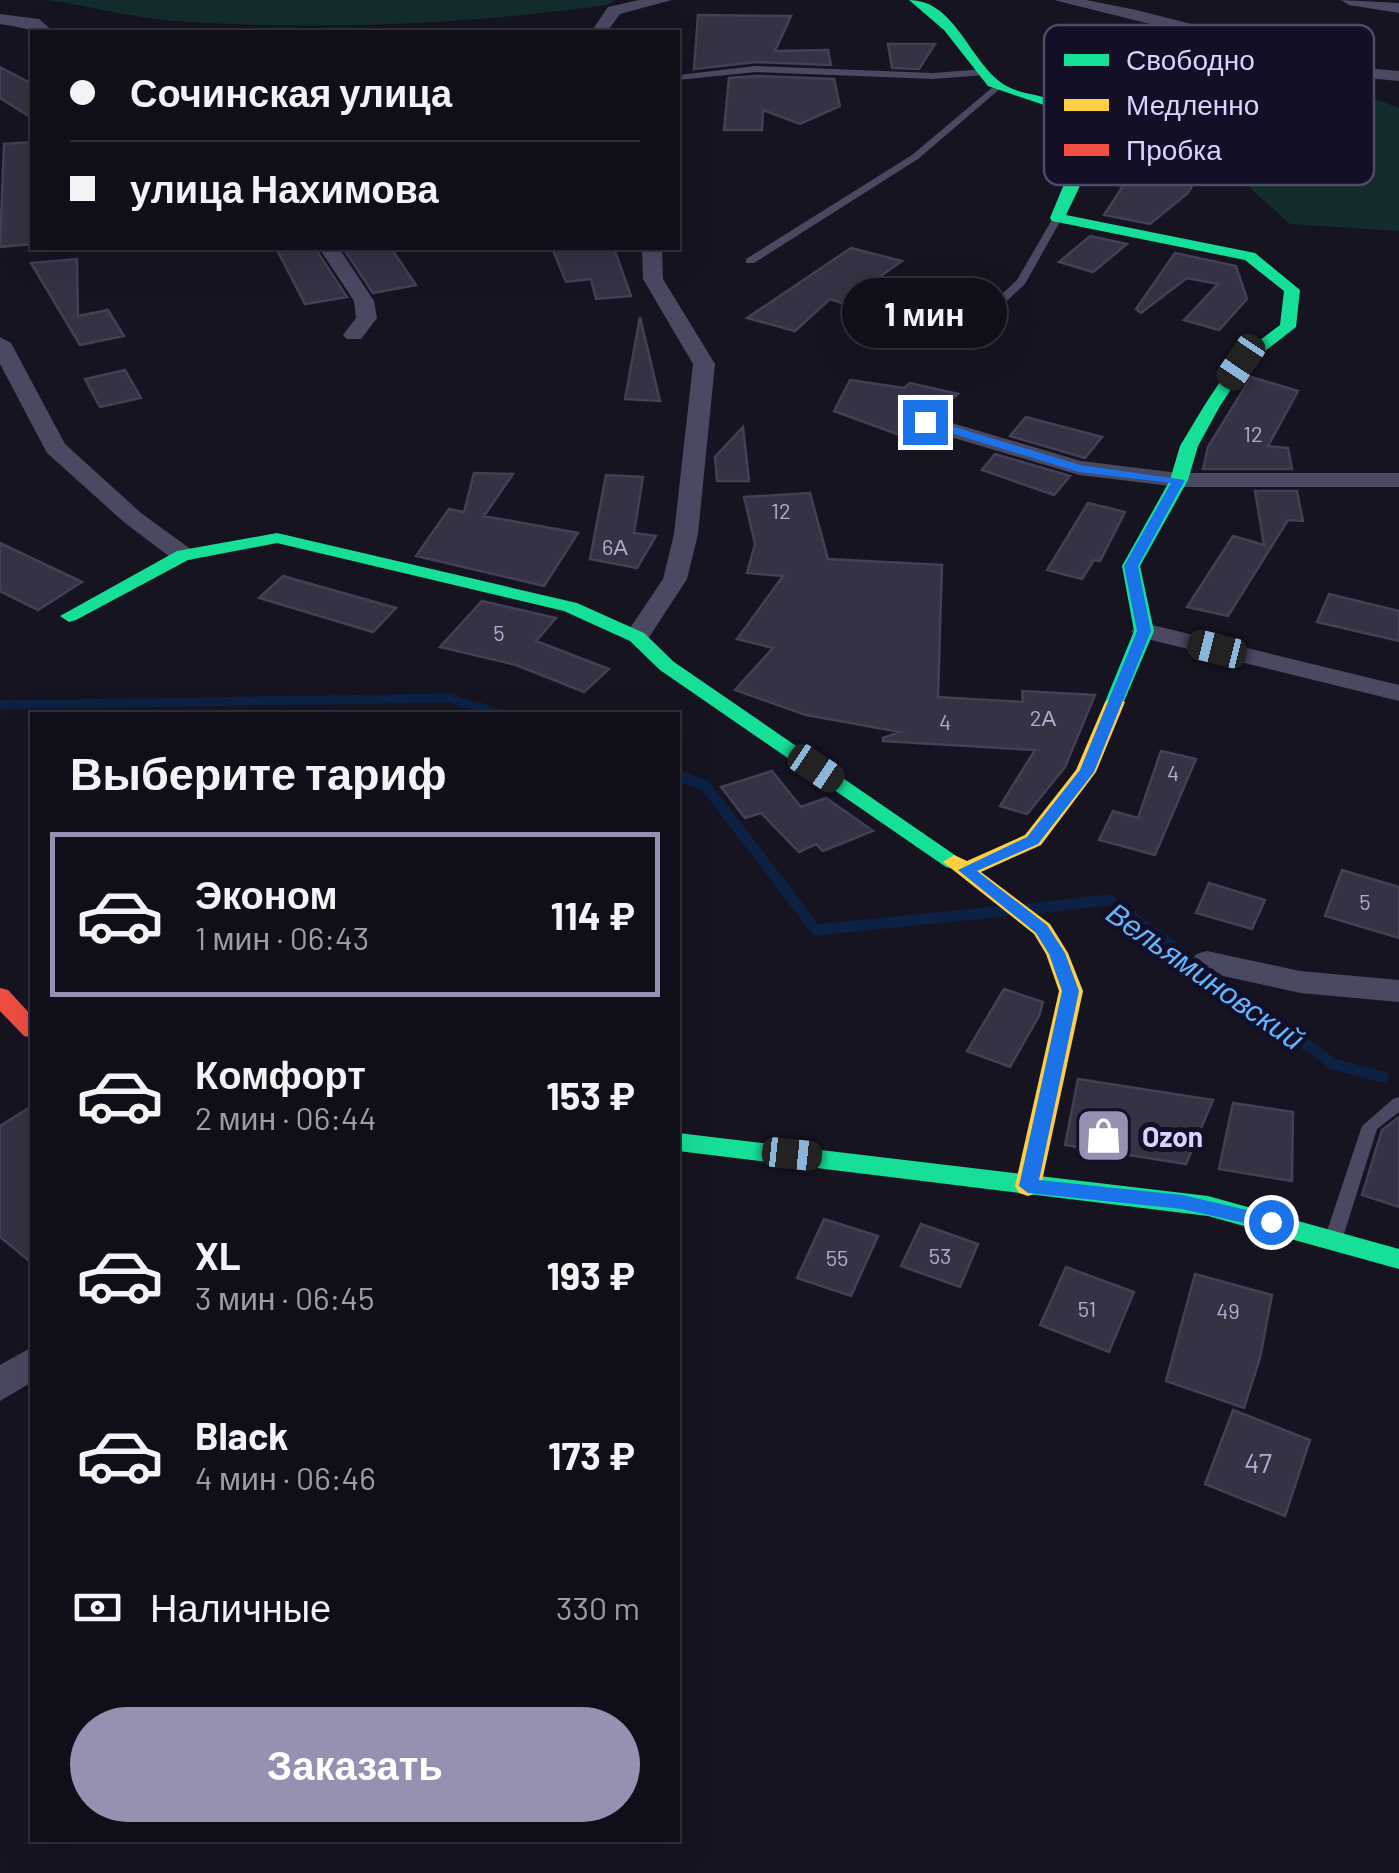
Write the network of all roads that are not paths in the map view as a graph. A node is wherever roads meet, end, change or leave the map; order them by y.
1 (664, 0) edge
2 (915, 0) edge
3 (1062, 0) edge
4 (1349, 0) edge
5 (1399, 8) edge
6 (0, 19) edge
7 (1179, 25) edge
8 (43, 30) edge
9 (599, 30) edge
10 (1374, 73) edge
11 (1399, 76) edge
12 (680, 78) edge
13 (991, 80) junction
14 (1044, 100) edge
15 (1073, 185) edge
16 (1057, 218) junction
17 (330, 250) edge
18 (652, 250) edge
19 (750, 261) dead end
20 (973, 327) dead end
21 (354, 335) dead end
22 (0, 342) edge
23 (925, 422) dead end
24 (1178, 480) junction
25 (1399, 480) edge
26 (182, 555) junction
27 (69, 616) dead end
28 (1144, 631) junction
29 (638, 637) junction
30 (1399, 693) edge
31 (966, 870) junction
32 (1208, 962) dead end
33 (1399, 991) edge
34 (0, 996) edge
35 (30, 1028) edge
36 (1399, 1103) edge
37 (680, 1142) edge
38 (1028, 1186) junction
39 (1334, 1238) junction
40 (1399, 1259) edge
41 (30, 1364) edge
42 (0, 1386) edge

1 - 9 street
2 - 13 main road
3 - 7 street
4 - 5 street
6 - 8 street
10 - 11 street
12 - 13 lane
13 - 14 main road
13 - 19 lane
15 - 16 main road
16 - 20 lane
16 - 24 main road
17 - 21 street
18 - 29 street
22 - 26 street
23 - 24 street
24 - 25 street
24 - 28 main road
26 - 27 main road
26 - 29 main road
28 - 30 street
28 - 31 main road
29 - 31 main road
31 - 38 main road
32 - 33 street
34 - 35 main road
36 - 39 lane
37 - 38 main road
38 - 39 main road
39 - 40 main road
41 - 42 street

